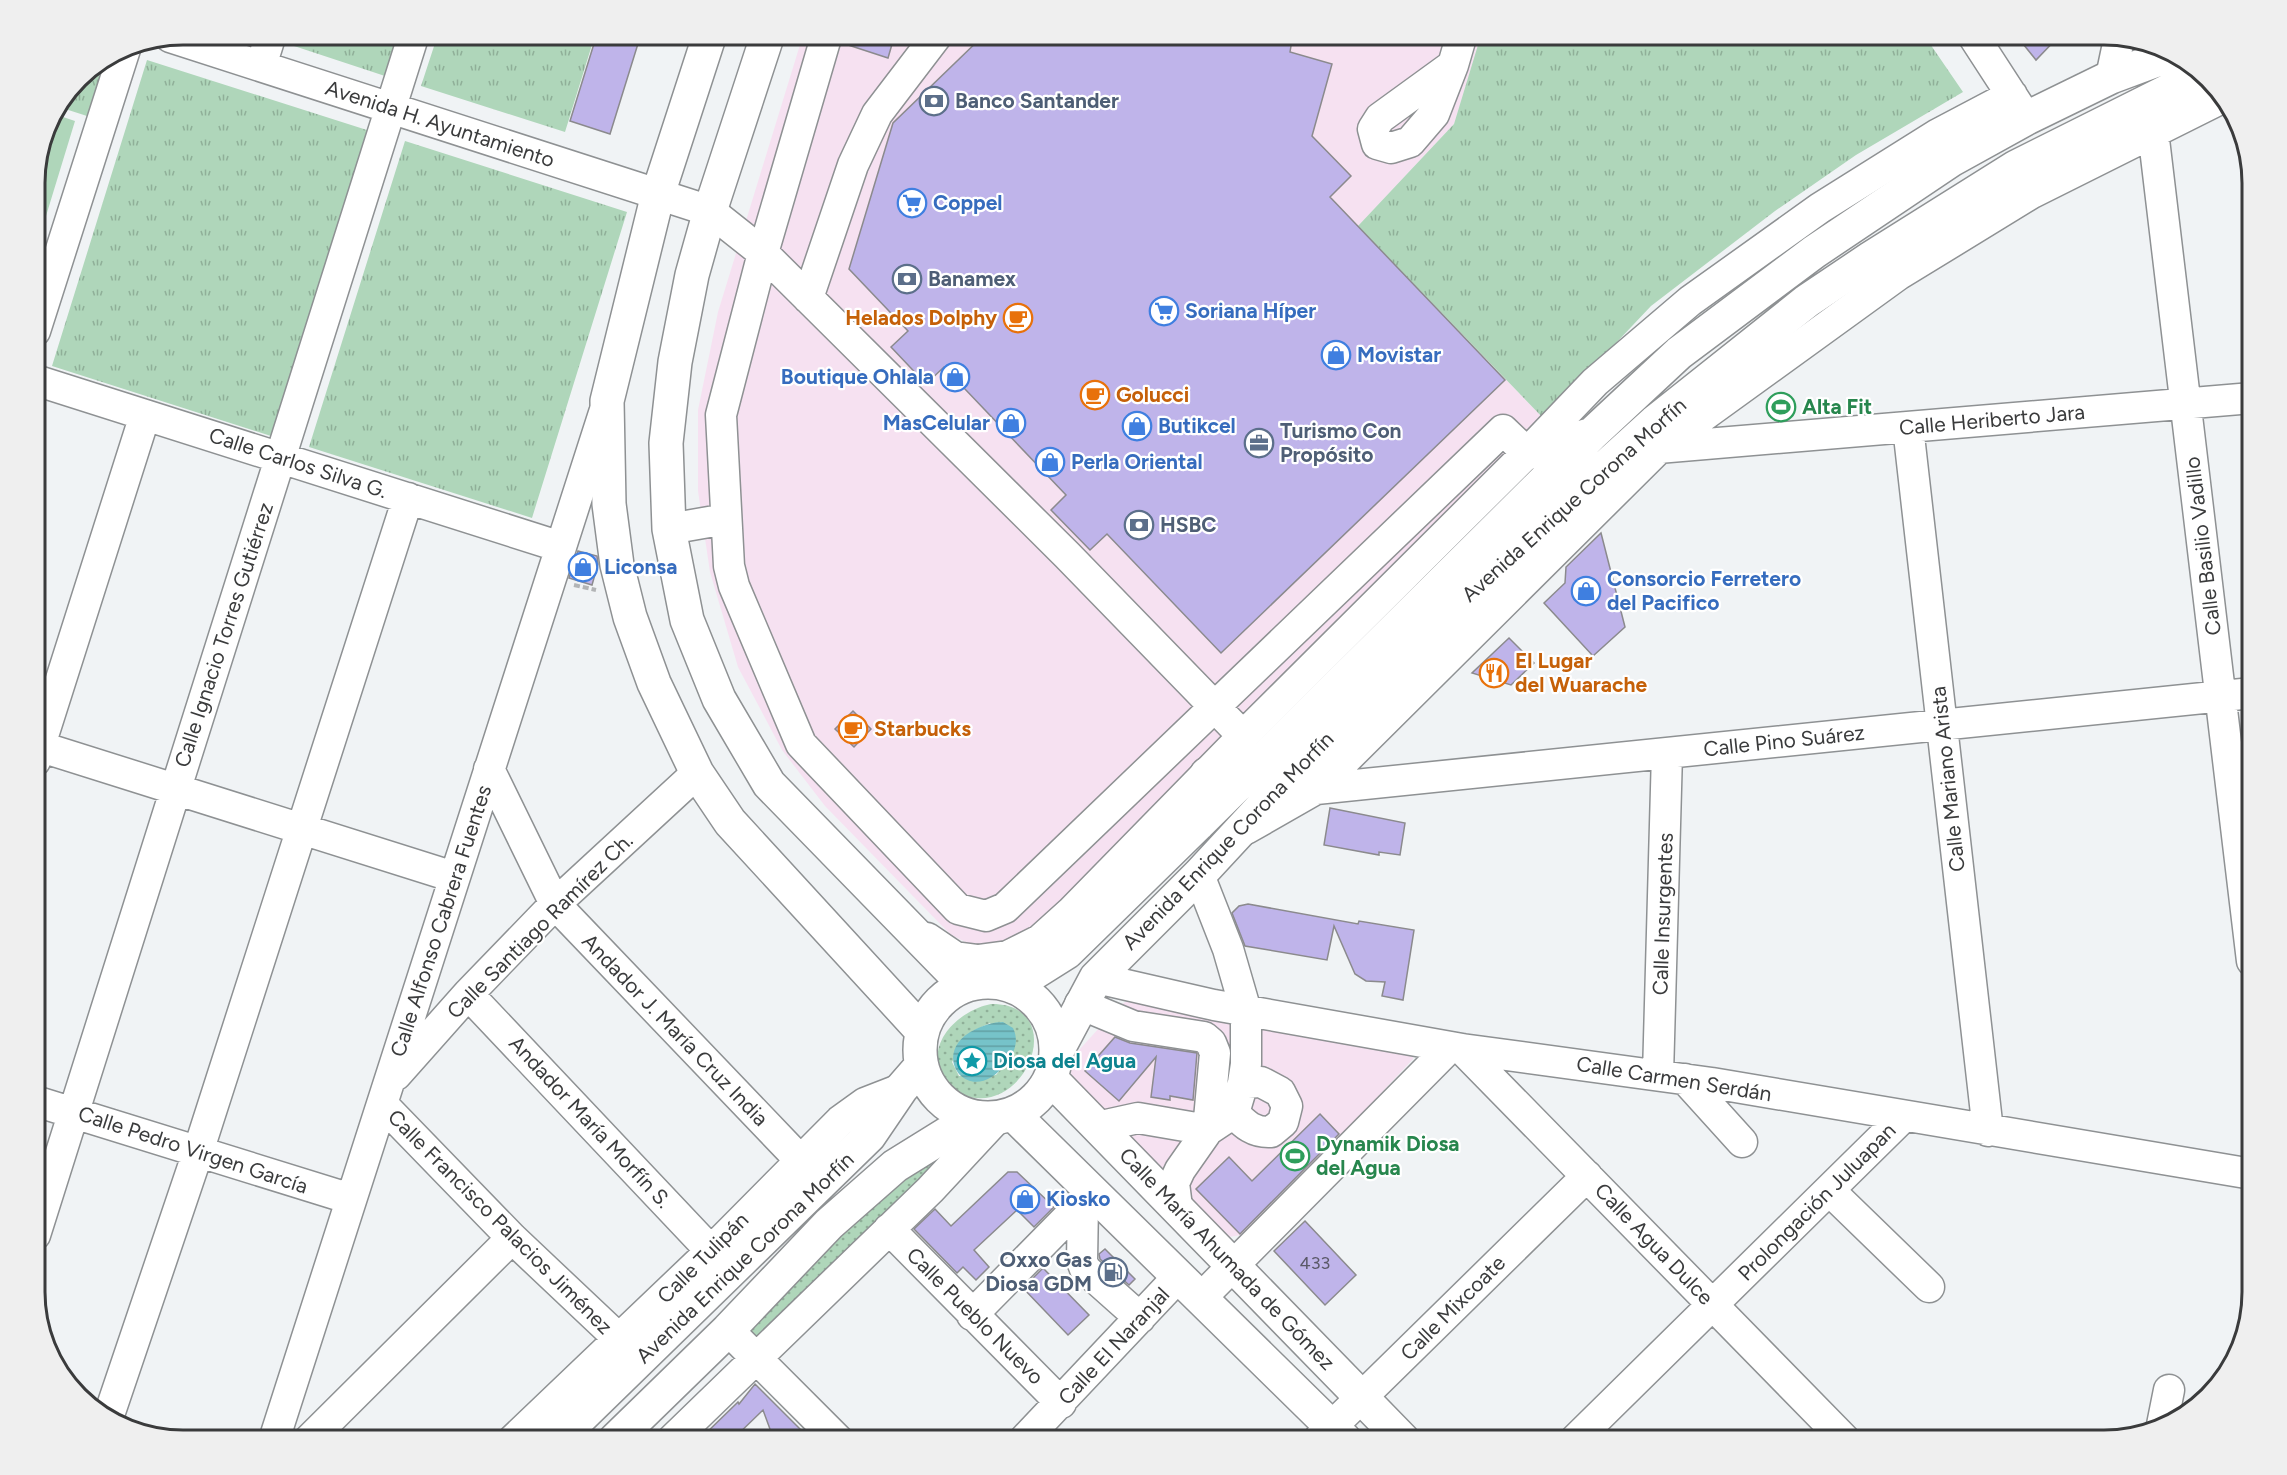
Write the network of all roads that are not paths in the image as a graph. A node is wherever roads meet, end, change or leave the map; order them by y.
1 (195, 45) edge
2 (268, 45) edge
3 (410, 45) edge
4 (706, 45) edge
5 (764, 45) edge
6 (824, 45) edge
7 (930, 45) edge
8 (1459, 45) edge
9 (1979, 45) edge
10 (2118, 46) edge
11 (2162, 58) edge
12 (122, 59) edge
13 (1453, 65) dead end
14 (261, 66) junction
15 (2111, 77) junction
16 (2193, 79) edge
17 (2215, 102) edge
18 (2019, 107) junction
19 (390, 109) junction
20 (2153, 131) junction
21 (658, 194) junction
22 (710, 211) junction
23 (763, 253) junction
24 (808, 298) junction
25 (45, 301) edge
26 (45, 383) edge
27 (2242, 399) edge
28 (607, 402) junction
29 (2186, 404) junction
30 (145, 415) junction
31 (1908, 427) junction
32 (1591, 435) junction
33 (1659, 448) junction
34 (1623, 451) junction
35 (1527, 453) junction
36 (280, 458) junction
37 (408, 498) junction
38 (726, 519) junction
39 (669, 529) junction
40 (561, 547) junction
41 (2242, 694) edge
42 (2221, 697) junction
43 (1215, 705) junction
44 (45, 722) edge
45 (1942, 725) junction
46 (1243, 736) junction
47 (45, 753) edge
48 (1667, 753) junction
49 (489, 769) junction
50 (697, 773) junction
51 (1207, 774) junction
52 (176, 789) junction
53 (1316, 789) junction
54 (1198, 824) junction
55 (302, 829) junction
56 (1238, 833) junction
57 (2242, 870) edge
58 (1199, 875) junction
59 (454, 878) junction
60 (555, 904) junction
61 (1071, 912) junction
62 (899, 918) junction
63 (1067, 951) junction
64 (964, 985) junction
65 (1013, 986) junction
66 (1088, 991) junction
67 (468, 994) junction
68 (1164, 994) junction
69 (1246, 1011) junction
70 (1157, 1030) junction
71 (921, 1031) junction
72 (1456, 1048) junction
73 (1053, 1066) junction
74 (911, 1077) junction
75 (1671, 1077) junction
76 (1243, 1083) junction
77 (385, 1094) junction
78 (45, 1104) edge
79 (74, 1112) junction
80 (1234, 1113) junction
81 (1904, 1116) junction
82 (994, 1117) junction
83 (1098, 1127) junction
84 (1208, 1130) junction
85 (1988, 1131) junction
86 (1742, 1142) dead end
87 (198, 1152) junction
88 (800, 1160) junction
89 (2242, 1172) edge
90 (1587, 1176) junction
91 (1829, 1190) junction
92 (1088, 1198) junction
93 (351, 1199) junction
94 (45, 1203) edge
95 (1177, 1207) junction
96 (889, 1229) junction
97 (512, 1238) junction
98 (711, 1251) junction
99 (1234, 1264) junction
100 (1190, 1287) junction
101 (1929, 1287) dead end
102 (1713, 1305) junction
103 (972, 1315) junction
104 (1140, 1318) junction
105 (729, 1330) junction
106 (619, 1339) junction
107 (757, 1359) junction
108 (2169, 1390) dead end
109 (1361, 1398) junction
110 (1061, 1403) junction
111 (111, 1409) edge
112 (2164, 1416) edge
113 (277, 1430) edge
114 (319, 1430) edge
115 (523, 1430) edge
116 (567, 1430) edge
117 (625, 1430) edge
118 (682, 1430) edge
119 (828, 1430) edge
120 (1034, 1430) edge
121 (1326, 1430) edge
122 (1337, 1430) edge
123 (1393, 1430) edge
124 (1585, 1430) edge
125 (1831, 1430) edge

1 - 14 street, Avenida H. Ayuntamiento
2 - 14 street
3 - 19 street, Calle Ignacio Torres Gutiérrez
4 - 21 main road
5 - 22 main road
6 - 23 street
7 - 24 street
8 - 13 street
9 - 18 street
10 - 15 street
11 - 15 main road, Avenida Enrique Corona Morfín
12 - 25 street
14 - 19 street, Avenida H. Ayuntamiento
15 - 18 main road, Avenida Enrique Corona Morfín
16 - 34 main road, Avenida Enrique Corona Morfín
17 - 20 street
18 - 32 main road, Avenida Enrique Corona Morfín
18 - 35 street
19 - 21 street, Avenida H. Ayuntamiento
19 - 36 street, Calle Ignacio Torres Gutiérrez
20 - 29 street, Calle Basilio Vadillo
20 - 33 street
21 - 22 street, Avenida H. Ayuntamiento
21 - 28 main road
22 - 23 street
22 - 39 main road
23 - 24 street
23 - 38 street
24 - 43 street
26 - 30 street, Calle Carlos Silva G.
27 - 29 street, Calle Heriberto Jara
28 - 40 street, Calle Alfonso Cabrera Fuentes
28 - 50 main road
29 - 31 street, Calle Heriberto Jara
29 - 42 street, Calle Basilio Vadillo
30 - 36 street, Calle Carlos Silva G.
30 - 44 street
31 - 33 street, Calle Heriberto Jara
31 - 45 street, Calle Mariano Arista
32 - 35 main road
32 - 54 main road, Avenida Enrique Corona Morfín
33 - 34 street, Calle Heriberto Jara
33 - 53 street
34 - 56 main road, Avenida Enrique Corona Morfín
35 - 43 street
35 - 46 street
36 - 37 street, Calle Carlos Silva G.
36 - 52 street, Calle Ignacio Torres Gutiérrez
37 - 40 street, Calle Carlos Silva G.
37 - 55 street
38 - 39 street
38 - 43 street
39 - 62 main road
40 - 49 street, Calle Alfonso Cabrera Fuentes
41 - 42 street, Calle Pino Suárez
42 - 45 street, Calle Pino Suárez
42 - 57 street, Calle Basilio Vadillo
43 - 46 street
45 - 48 street, Calle Pino Suárez
45 - 85 street, Calle Mariano Arista
46 - 51 street
47 - 52 street
48 - 53 street, Calle Pino Suárez
48 - 75 street, Calle Insurgentes
49 - 59 street, Calle Alfonso Cabrera Fuentes
49 - 60 street, Andador J. María Cruz India
50 - 60 street, Calle Santiago Ramírez Ch.
50 - 71 main road
51 - 54 main road
51 - 61 street
52 - 55 street
52 - 79 street, Calle Ignacio Torres Gutiérrez
53 - 56 street
54 - 63 main road, Avenida Enrique Corona Morfín
55 - 59 street
55 - 87 street
56 - 58 main road, Avenida Enrique Corona Morfín
58 - 66 main road, Avenida Enrique Corona Morfín
58 - 69 street
59 - 77 street, Calle Alfonso Cabrera Fuentes
60 - 67 street, Calle Santiago Ramírez Ch.
60 - 88 street, Andador J. María Cruz India
61 - 62 street
61 - 63 street
62 - 64 main road
63 - 65 main road, Avenida Enrique Corona Morfín
64 - 65 main road
64 - 71 main road
65 - 73 main road
66 - 68 street, Calle Carmen Serdán
66 - 70 street
66 - 73 main road, Avenida Enrique Corona Morfín
67 - 77 street, Calle Santiago Ramírez Ch.
67 - 98 street, Andador María Morfín S.
68 - 69 street, Calle Carmen Serdán
68 - 70 street
69 - 72 street, Calle Carmen Serdán
69 - 76 street
70 - 84 street
71 - 74 main road
72 - 75 street, Calle Carmen Serdán
72 - 90 street, Calle Agua Dulce
72 - 99 street, Calle El Naranjal
73 - 82 main road, Avenida Enrique Corona Morfín
73 - 83 main road, Calle María Ahumada de Gómez
74 - 82 main road
74 - 88 street, Calle Tulipán
74 - 116 main road, Avenida Enrique Corona Morfín
75 - 81 street, Calle Carmen Serdán
75 - 86 street
76 - 80 street
76 - 80 street
77 - 93 street, Calle Alfonso Cabrera Fuentes
77 - 97 street, Calle Francisco Palacios Jiménez
78 - 79 street, Calle Pedro Virgen García
79 - 87 street, Calle Pedro Virgen García
79 - 94 street, Calle Ignacio Torres Gutiérrez
80 - 84 street
81 - 85 street, Calle Carmen Serdán
81 - 91 street, Prolongación Juluapan
82 - 92 main road, Calle María Ahumada de Gómez
82 - 96 street, Avenida Enrique Corona Morfín
82 - 105 main road, Avenida Enrique Corona Morfín
83 - 84 street
83 - 95 main road, Calle María Ahumada de Gómez
84 - 95 street
85 - 89 street, Calle Carmen Serdán
87 - 93 street, Calle Pedro Virgen García
87 - 111 street
88 - 98 street, Calle Tulipán
90 - 102 street, Calle Agua Dulce
90 - 109 street, Calle Mixcoate
91 - 101 street
91 - 102 street, Prolongación Juluapan
92 - 100 main road, Calle María Ahumada de Gómez
92 - 103 street
92 - 104 street
93 - 113 street, Calle Alfonso Cabrera Fuentes
95 - 99 main road, Calle María Ahumada de Gómez
96 - 103 street, Calle Pueblo Nuevo
96 - 107 street, Avenida Enrique Corona Morfín
97 - 106 street, Calle Francisco Palacios Jiménez
97 - 114 street
98 - 106 street, Calle Tulipán
99 - 100 street, Calle El Naranjal
99 - 109 main road, Calle María Ahumada de Gómez
100 - 104 street, Calle El Naranjal
100 - 121 main road, Calle María Ahumada de Gómez
102 - 124 street, Prolongación Juluapan
102 - 125 street, Calle Agua Dulce
103 - 110 street, Calle Pueblo Nuevo
104 - 110 street, Calle El Naranjal
105 - 107 street
105 - 117 main road, Avenida Enrique Corona Morfín
106 - 115 street, Calle Tulipán
107 - 118 street, Avenida Enrique Corona Morfín
107 - 119 street
108 - 112 street
109 - 122 street, Calle Mixcoate
109 - 123 main road, Calle María Ahumada de Gómez
110 - 120 street, Calle El Naranjal

